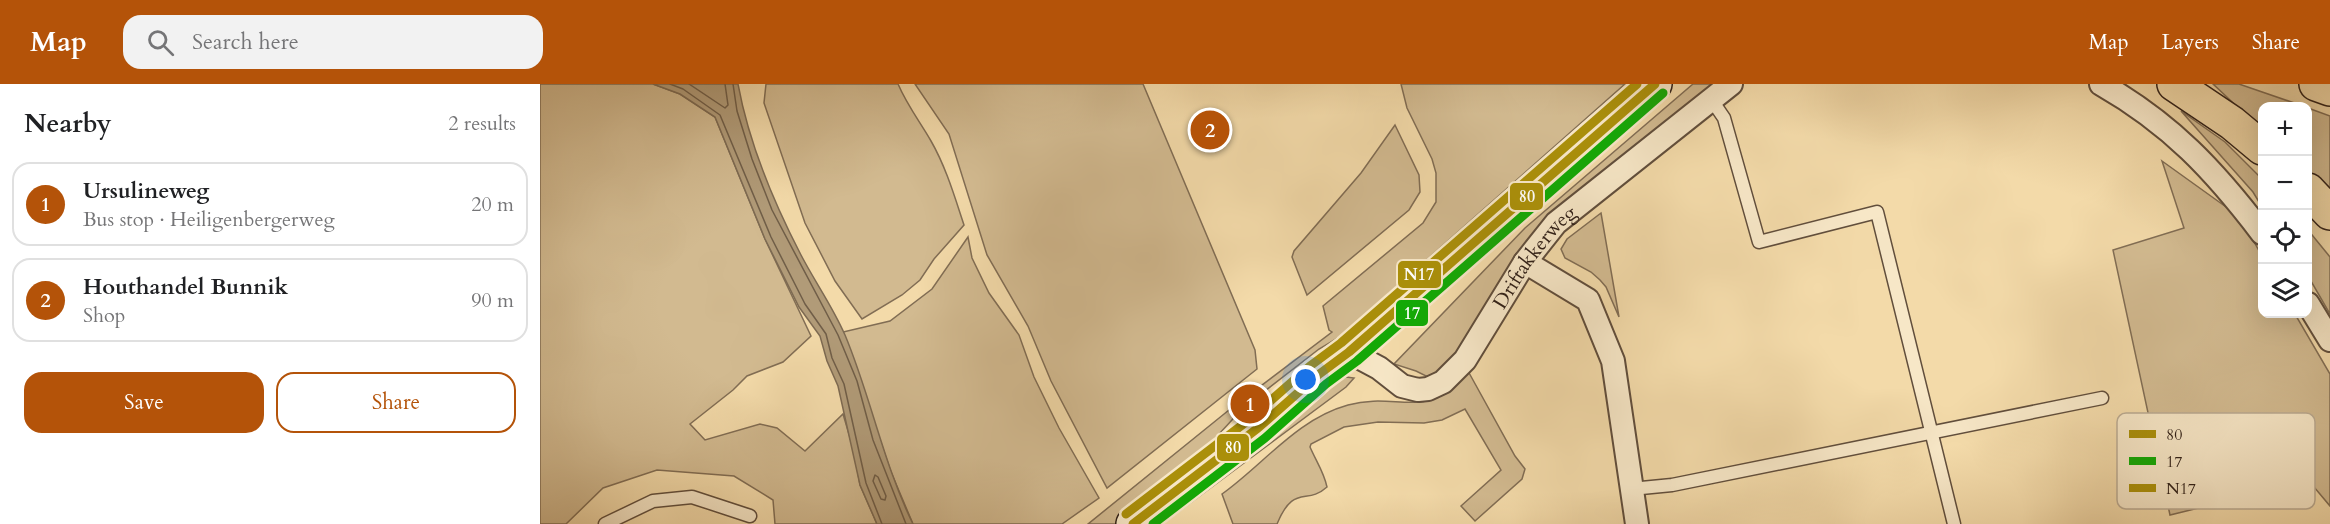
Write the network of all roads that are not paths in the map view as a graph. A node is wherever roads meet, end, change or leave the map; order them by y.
1 (1655, 84) edge
2 (1731, 84) edge
3 (2101, 84) edge
4 (2174, 84) edge
5 (2316, 84) edge
6 (2330, 89) edge
7 (1711, 99) junction
8 (2258, 145) edge
9 (2312, 195) edge
10 (2330, 213) edge
11 (2258, 228) edge
12 (1525, 262) junction
13 (2312, 312) edge
14 (2330, 340) edge
15 (1349, 352) junction
16 (2102, 398) dead end
17 (1931, 432) junction
18 (1631, 489) junction
19 (750, 516) dead end
20 (605, 524) edge
21 (1133, 524) edge
22 (1636, 524) edge
23 (1954, 524) edge

1 - 15 main road
2 - 7 street, Driftakkerweg
3 - 11 street
4 - 8 highway
5 - 6 highway
7 - 12 street, Driftakkerweg
7 - 17 lane
9 - 10 highway
12 - 15 street, Driftakkerweg
12 - 18 street
13 - 14 street
15 - 21 main road
16 - 17 lane
17 - 18 lane
17 - 23 lane
18 - 22 street
19 - 20 lane

